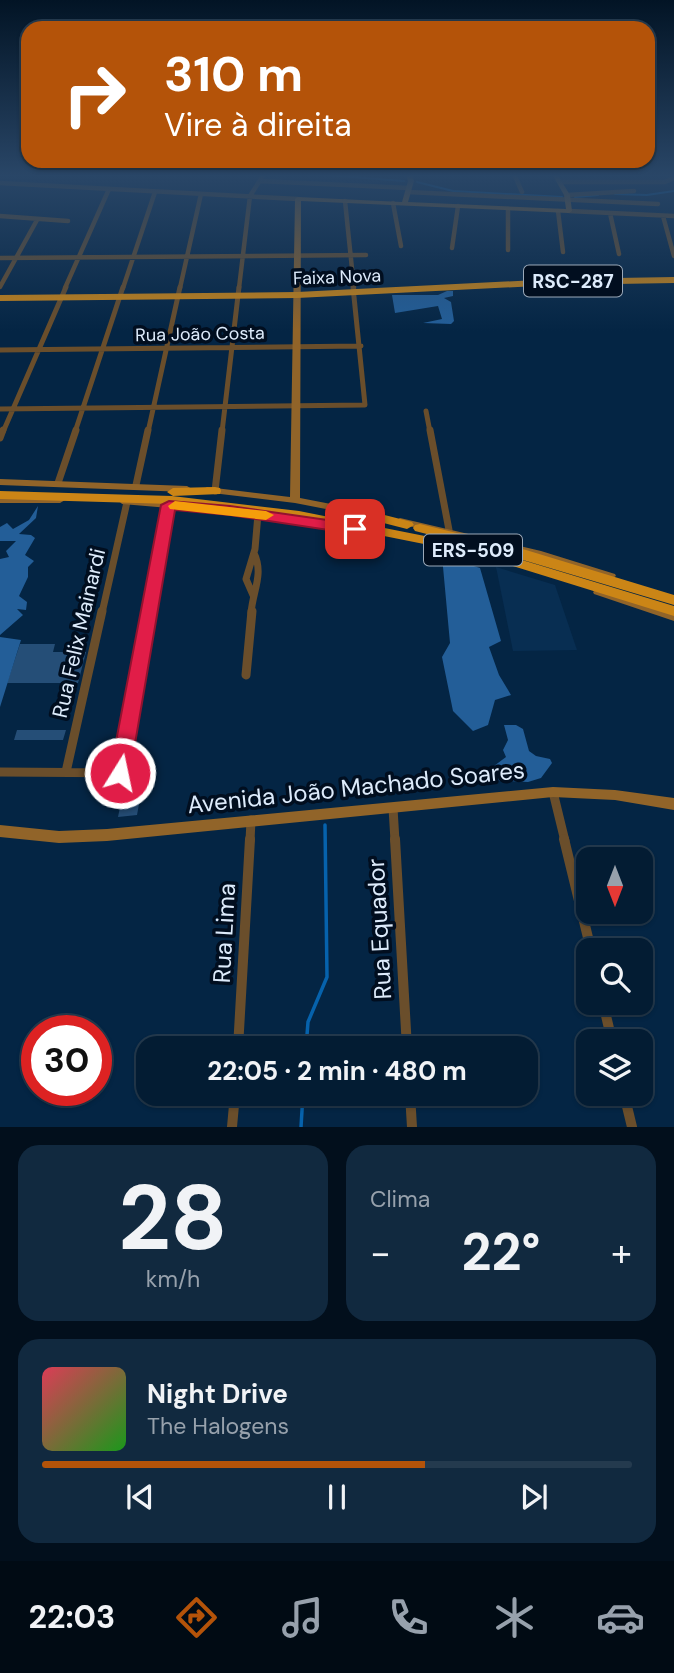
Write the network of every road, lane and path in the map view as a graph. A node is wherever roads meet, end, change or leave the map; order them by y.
1 (33, 227) edge
2 (93, 227) edge
3 (144, 227) edge
4 (194, 227) edge
5 (246, 227) edge
6 (298, 227) edge
7 (348, 227) edge
8 (397, 227) edge
9 (455, 227) edge
10 (508, 227) edge
11 (560, 227) edge
12 (613, 227) edge
13 (666, 227) edge
14 (401, 246) dead end
15 (452, 248) dead end
16 (508, 250) dead end
17 (564, 252) dead end
18 (619, 254) dead end
19 (366, 255) dead end
20 (242, 256) junction
21 (297, 256) junction
22 (351, 256) junction
23 (674, 256) edge
24 (134, 257) junction
25 (187, 257) junction
26 (0, 258) edge
27 (16, 258) junction
28 (79, 258) junction
29 (674, 280) edge
30 (0, 287) edge
31 (354, 293) junction
32 (238, 295) junction
33 (296, 295) junction
34 (121, 296) junction
35 (180, 296) junction
36 (62, 297) junction
37 (0, 298) edge
38 (361, 346) junction
39 (297, 347) junction
40 (167, 348) junction
41 (233, 348) junction
42 (103, 349) junction
43 (40, 350) junction
44 (0, 351) edge
45 (297, 406) junction
46 (155, 407) junction
47 (226, 407) junction
48 (84, 408) junction
49 (0, 409) edge
50 (13, 409) junction
51 (426, 411) dead end
52 (0, 438) edge
53 (58, 483) junction
54 (0, 485) edge
55 (131, 495) junction
56 (212, 497) junction
57 (0, 498) edge
58 (171, 499) junction
59 (291, 502) junction
60 (263, 512) junction
61 (361, 513) junction
62 (407, 525) junction
63 (449, 530) junction
64 (254, 553) junction
65 (522, 553) junction
66 (494, 558) junction
67 (253, 595) junction
68 (674, 598) edge
69 (674, 611) edge
70 (674, 617) edge
71 (246, 675) dead end
72 (0, 772) edge
73 (66, 772) junction
74 (120, 773) junction
75 (140, 773) dead end
76 (553, 792) junction
77 (674, 804) edge
78 (393, 808) junction
79 (251, 820) junction
80 (0, 831) edge
81 (588, 938) edge
82 (239, 1036) edge
83 (406, 1036) edge
84 (233, 1106) edge
85 (411, 1106) edge
86 (627, 1106) edge
87 (232, 1127) edge
88 (412, 1127) edge
89 (632, 1127) edge

1 - 27 street
2 - 28 street
3 - 24 street
4 - 25 street, Rua Felix Mainardi
5 - 20 street
6 - 21 street
7 - 22 street
8 - 14 street
9 - 15 street
10 - 16 street
11 - 17 street
12 - 18 street
13 - 23 street
19 - 22 street
20 - 21 street
20 - 25 street
20 - 32 street
21 - 22 street
21 - 33 street
22 - 31 street
24 - 25 street
24 - 28 street
24 - 34 street
25 - 35 street, Rua Felix Mainardi
26 - 27 street
27 - 28 street
27 - 30 street
28 - 36 street
29 - 31 highway, Faixa Nova / RSC-287
31 - 33 highway, Faixa Nova / RSC-287
31 - 38 street
32 - 33 highway, Faixa Nova / RSC-287
32 - 35 highway, Faixa Nova / RSC-287
32 - 41 street
33 - 39 street
34 - 35 highway, Faixa Nova / RSC-287
34 - 36 highway, Faixa Nova / RSC-287
34 - 42 street
35 - 40 street, Rua Felix Mainardi
36 - 37 highway, Faixa Nova / RSC-287
36 - 43 street
38 - 39 street, Rua João Costa
38 - 45 street
39 - 41 street, Rua João Costa
39 - 45 street
40 - 41 street, Rua João Costa
40 - 42 street, Rua João Costa
40 - 46 street, Rua Felix Mainardi
41 - 47 street
42 - 43 street, Rua João Costa
42 - 48 street
43 - 44 street, Rua João Costa
43 - 50 street
45 - 47 street
45 - 59 street
46 - 47 street
46 - 48 street
46 - 55 street, Rua Felix Mainardi
47 - 56 street
48 - 50 street
48 - 53 street
49 - 50 street
50 - 52 street
51 - 63 street
53 - 54 street, ERS-509
53 - 55 street, ERS-509
54 - 58 highway, ERS-509
55 - 56 highway, ERS-509
55 - 57 street, ERS-509
55 - 57 highway, ERS-509
55 - 58 highway, ERS-509
55 - 73 street, Rua Felix Mainardi
56 - 58 highway, ERS-509
56 - 59 street, ERS-509
56 - 60 highway, ERS-509
58 - 59 highway, ERS-509
58 - 60 street, ERS-509
58 - 74 street
59 - 60 highway, ERS-509
59 - 61 street, ERS-509
59 - 62 highway, ERS-509
60 - 64 street
60 - 66 highway, ERS-509
61 - 62 highway, ERS-509
61 - 63 street, ERS-509
62 - 65 highway, ERS-509
63 - 68 street, ERS-509
64 - 67 street
64 - 67 street
65 - 66 highway, ERS-509
65 - 68 highway, ERS-509
66 - 69 highway, ERS-509
66 - 70 street, ERS-509
67 - 71 street
72 - 73 street
73 - 74 street
74 - 75 street
76 - 77 street, Avenida João Machado Soares
76 - 78 street, Avenida João Machado Soares
76 - 81 street
78 - 79 street, Avenida João Machado Soares
78 - 83 street, Rua Equador
79 - 80 street, Avenida João Machado Soares
79 - 82 street, Rua Lima
84 - 87 street
85 - 88 street
86 - 89 street

